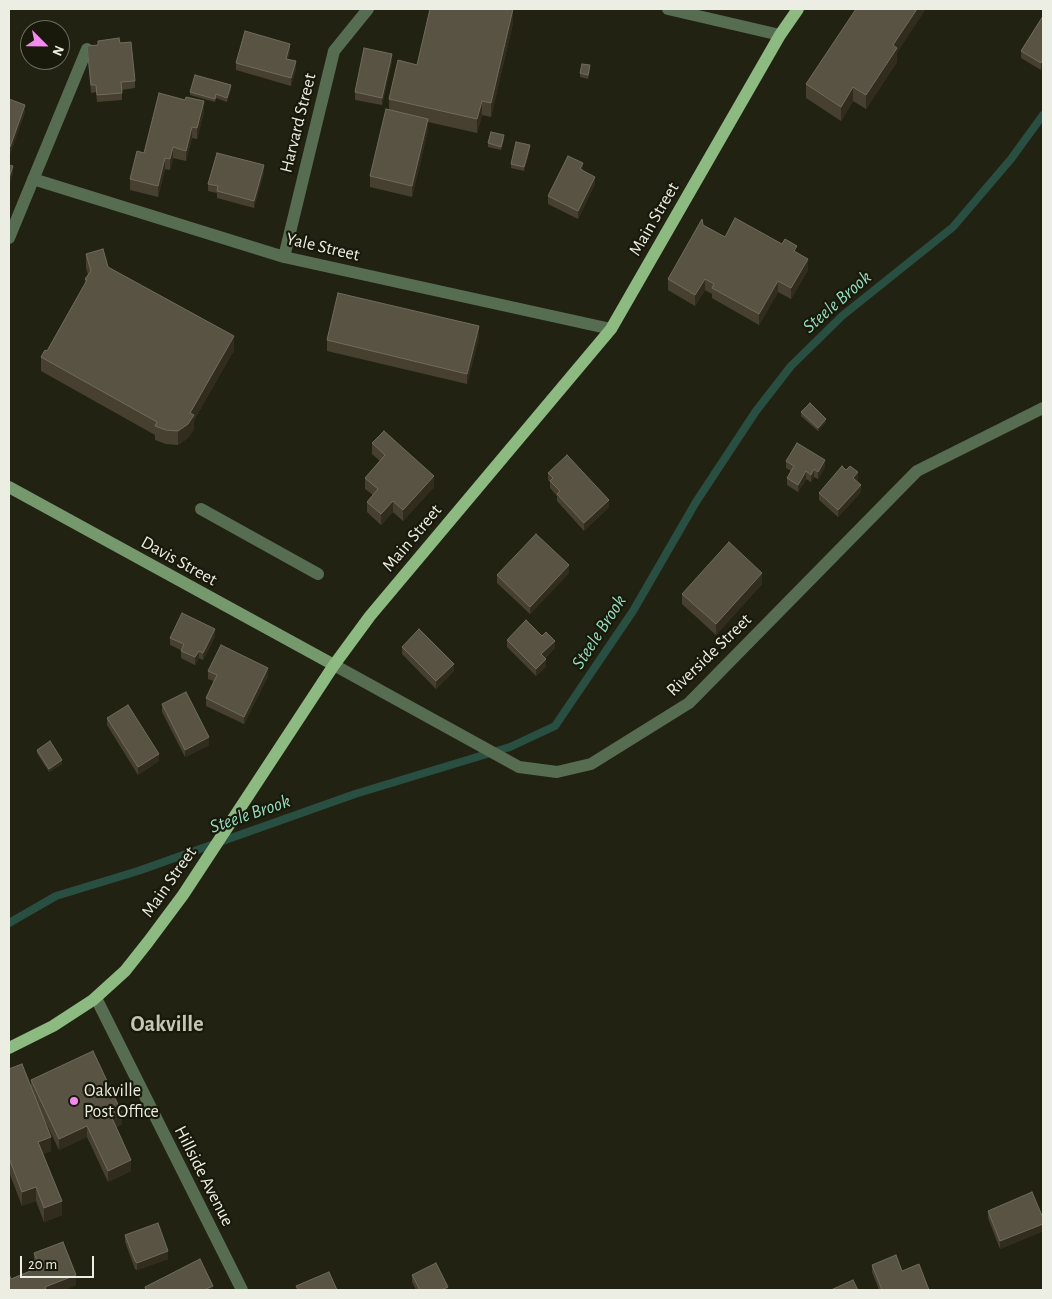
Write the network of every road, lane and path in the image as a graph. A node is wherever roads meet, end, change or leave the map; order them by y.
1 (368, 9) edge
2 (668, 9) edge
3 (798, 9) edge
4 (780, 35) junction
5 (87, 49) edge
6 (33, 179) junction
7 (9, 238) edge
8 (284, 257) junction
9 (611, 329) junction
10 (1043, 408) edge
11 (9, 487) edge
12 (201, 509) dead end
13 (318, 574) dead end
14 (334, 665) junction
15 (96, 998) junction
16 (9, 1048) edge
17 (242, 1290) edge

1 - 8 street, Harvard Street
2 - 4 street
3 - 4 main road, Main Street
4 - 9 main road, Main Street
5 - 6 street
6 - 7 street
6 - 8 street, Yale Street
8 - 9 street, Yale Street
9 - 14 main road, Main Street
10 - 14 street, Riverside Street
11 - 14 main road, Davis Street
12 - 13 street
14 - 15 main road, Main Street
15 - 16 main road, Main Street
15 - 17 street, Hillside Avenue

